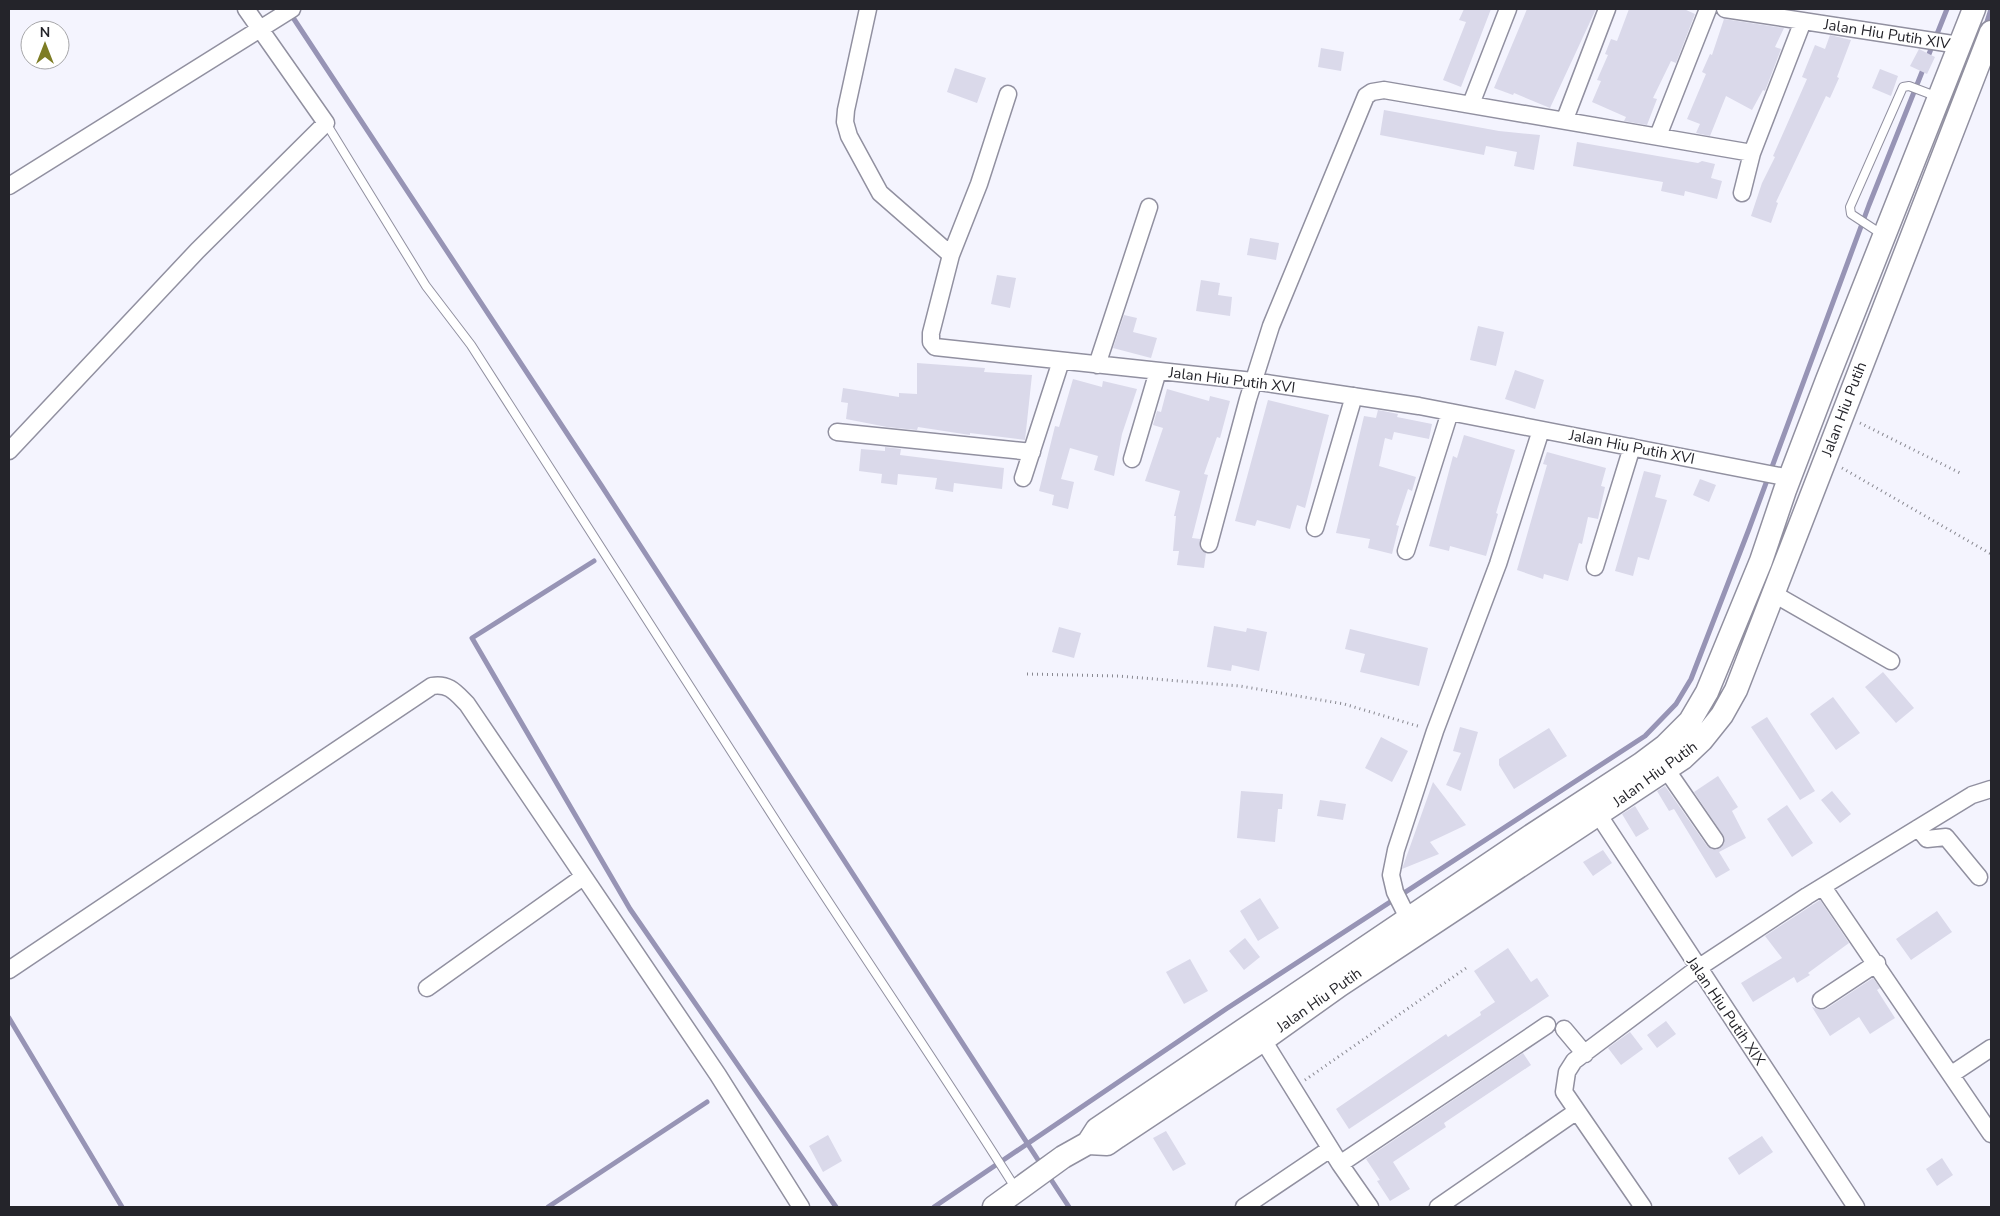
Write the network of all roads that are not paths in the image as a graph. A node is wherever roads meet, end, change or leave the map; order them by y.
1 (246, 9) edge
2 (292, 9) edge
3 (868, 9) edge
4 (1508, 9) edge
5 (1607, 9) edge
6 (1708, 9) edge
7 (1725, 9) edge
8 (1974, 9) edge
9 (1803, 21) junction
10 (260, 29) junction
11 (1991, 32) edge
12 (1959, 45) junction
13 (1008, 94) dead end
14 (1940, 95) junction
15 (1965, 103) junction
16 (1471, 104) junction
17 (1565, 120) junction
18 (326, 123) junction
19 (1658, 136) junction
20 (1752, 153) junction
21 (9, 186) edge
22 (1742, 193) dead end
23 (1149, 207) dead end
24 (1884, 236) junction
25 (951, 256) junction
26 (1061, 360) junction
27 (1098, 365) junction
28 (1158, 371) junction
29 (1253, 381) junction
30 (1354, 396) junction
31 (1450, 412) junction
32 (1541, 430) junction
33 (837, 432) dead end
34 (1632, 447) junction
35 (9, 451) edge
36 (1032, 452) junction
37 (1132, 460) dead end
38 (1023, 478) dead end
39 (1790, 478) junction
40 (1315, 528) dead end
41 (1209, 544) dead end
42 (1406, 551) dead end
43 (1761, 561) junction
44 (1595, 566) dead end
45 (1783, 571) junction
46 (1774, 594) junction
47 (1891, 661) dead end
48 (1666, 769) junction
49 (1991, 789) edge
50 (1598, 814) junction
51 (1918, 828) junction
52 (1715, 840) dead end
53 (1509, 862) junction
54 (583, 877) junction
55 (1979, 877) dead end
56 (1823, 887) junction
57 (1408, 918) junction
58 (1877, 963) junction
59 (1698, 968) junction
60 (9, 970) edge
61 (427, 988) dead end
62 (1821, 1000) dead end
63 (1547, 1025) dead end
64 (1564, 1028) dead end
65 (1263, 1040) junction
66 (1991, 1048) edge
67 (1585, 1054) junction
68 (1952, 1074) junction
69 (1577, 1111) junction
70 (1991, 1134) edge
71 (1088, 1143) junction
72 (1330, 1149) junction
73 (1340, 1164) junction
74 (1019, 1189) junction
75 (801, 1207) edge
76 (994, 1207) edge
77 (1244, 1207) edge
78 (1370, 1207) edge
79 (1438, 1207) edge
80 (1643, 1207) edge
81 (1856, 1207) edge

1 - 10 street
2 - 10 street
3 - 25 street
4 - 16 street
5 - 17 street
6 - 19 street
7 - 9 street, Jalan Hiu Putih XIV
8 - 12 street, Jalan Hiu Putih
9 - 12 street, Jalan Hiu Putih XIV
9 - 20 street
10 - 18 street
10 - 21 street
11 - 15 street, Jalan Hiu Putih
12 - 14 street, Jalan Hiu Putih
13 - 25 street, Jalan Hiu Putih XVI
14 - 15 street
14 - 24 street, Jalan Hiu Putih
14 - 24 lane
15 - 45 street, Jalan Hiu Putih
16 - 17 street
16 - 29 street
17 - 19 street
18 - 35 street
18 - 74 lane
19 - 20 street
20 - 22 street
23 - 27 street
24 - 39 street, Jalan Hiu Putih
25 - 26 street, Jalan Hiu Putih XVI
26 - 27 street, Jalan Hiu Putih XVI
26 - 36 street
27 - 28 street, Jalan Hiu Putih XVI
28 - 29 street, Jalan Hiu Putih XVI
28 - 37 street
29 - 30 street, Jalan Hiu Putih XVI
29 - 41 street
30 - 31 street, Jalan Hiu Putih XVI
30 - 40 street
31 - 32 street, Jalan Hiu Putih XVI
31 - 42 street
32 - 34 street, Jalan Hiu Putih XVI
32 - 57 street
33 - 36 street
34 - 39 street, Jalan Hiu Putih XVI
34 - 44 street
36 - 38 street
39 - 43 street, Jalan Hiu Putih
43 - 45 street
43 - 53 street, Jalan Hiu Putih
45 - 46 street, Jalan Hiu Putih
46 - 47 street
46 - 48 street, Jalan Hiu Putih
48 - 50 street, Jalan Hiu Putih
48 - 52 street
49 - 51 street
50 - 53 street, Jalan Hiu Putih
50 - 59 street, Jalan Hiu Putih XIX
51 - 55 street
51 - 56 street
53 - 57 street
53 - 65 street, Jalan Hiu Putih
54 - 60 street
54 - 61 street
54 - 75 street
56 - 58 street
56 - 59 street
57 - 71 street
58 - 62 street
58 - 68 street
59 - 67 street
59 - 81 street, Jalan Hiu Putih XIX
63 - 73 street
64 - 67 street
65 - 71 street, Jalan Hiu Putih
65 - 72 street
66 - 68 street
67 - 69 street
68 - 70 street
69 - 79 street
69 - 80 street
71 - 74 street, Jalan Hiu Putih
72 - 73 street
72 - 77 street
73 - 78 street
74 - 76 street, Jalan Hiu Putih

